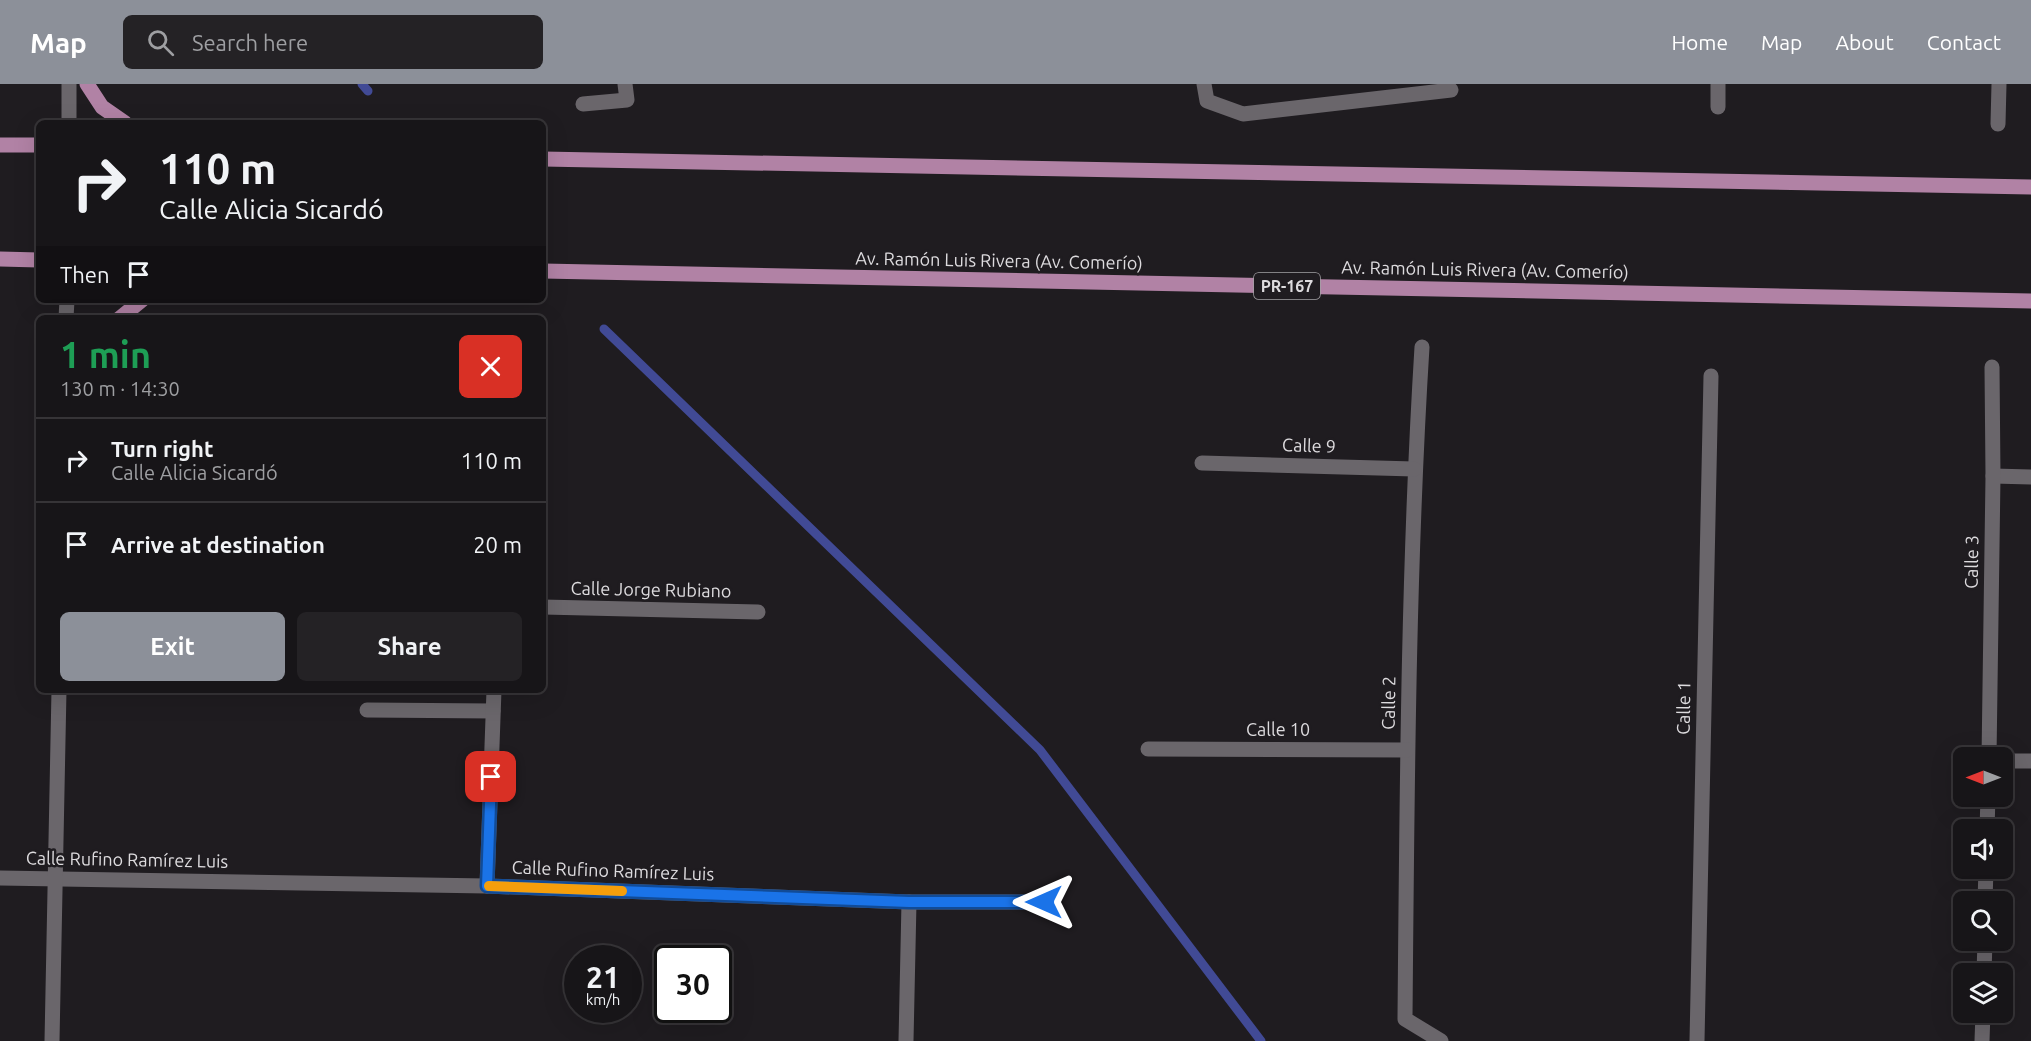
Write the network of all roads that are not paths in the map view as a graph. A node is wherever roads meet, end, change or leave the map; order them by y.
1 (69, 84) edge
2 (87, 84) edge
3 (625, 84) edge
4 (1204, 84) edge
5 (1718, 84) edge
6 (2000, 84) edge
7 (1451, 90) dead end
8 (583, 104) dead end
9 (1718, 107) dead end
10 (69, 120) edge
11 (121, 120) edge
12 (1998, 124) dead end
13 (0, 144) edge
14 (36, 146) edge
15 (546, 159) edge
16 (2031, 187) edge
17 (0, 260) edge
18 (36, 260) edge
19 (546, 271) edge
20 (2031, 301) edge
21 (138, 303) edge
22 (124, 315) edge
23 (1422, 347) dead end
24 (1992, 367) dead end
25 (1711, 376) dead end
26 (1202, 463) dead end
27 (1414, 469) junction
28 (1993, 476) junction
29 (2031, 477) edge
30 (546, 607) edge
31 (758, 612) dead end
32 (59, 693) edge
33 (494, 693) edge
34 (368, 710) dead end
35 (493, 711) junction
36 (1989, 747) edge
37 (1148, 749) dead end
38 (1407, 750) junction
39 (2013, 761) edge
40 (2031, 761) edge
41 (0, 878) edge
42 (55, 879) junction
43 (487, 886) junction
44 (909, 902) junction
45 (1044, 902) dead end
46 (1983, 1023) edge
47 (52, 1041) edge
48 (906, 1041) edge
49 (1441, 1041) edge
50 (1686, 1041) edge
51 (1697, 1041) edge
52 (1703, 1041) edge
53 (1982, 1041) edge

1 - 10 street
2 - 11 main road
3 - 8 street
4 - 7 street
5 - 9 street
6 - 12 street
13 - 14 main road
15 - 16 main road
17 - 18 main road
19 - 20 main road, Av. Ramón Luis Rivera (Av. Comerío) / PR-167
21 - 22 main road
23 - 27 street, Calle 2
24 - 28 street, Calle 3
25 - 51 street, Calle 1
26 - 27 street, Calle 9
27 - 38 street, Calle 2
28 - 29 street
28 - 36 street, Calle 3
30 - 31 street, Calle Jorge Rubiano
32 - 42 street
33 - 35 street
34 - 35 street
35 - 43 street
37 - 38 street, Calle 10
38 - 49 street, Calle 2
39 - 40 street
41 - 42 street, Calle Rufino Ramírez Luis
42 - 43 street, Calle Rufino Ramírez Luis
42 - 47 street
43 - 44 street, Calle Rufino Ramírez Luis
44 - 45 street, Calle Rufino Ramírez Luis
44 - 48 street
46 - 53 street
50 - 51 street
51 - 52 street

